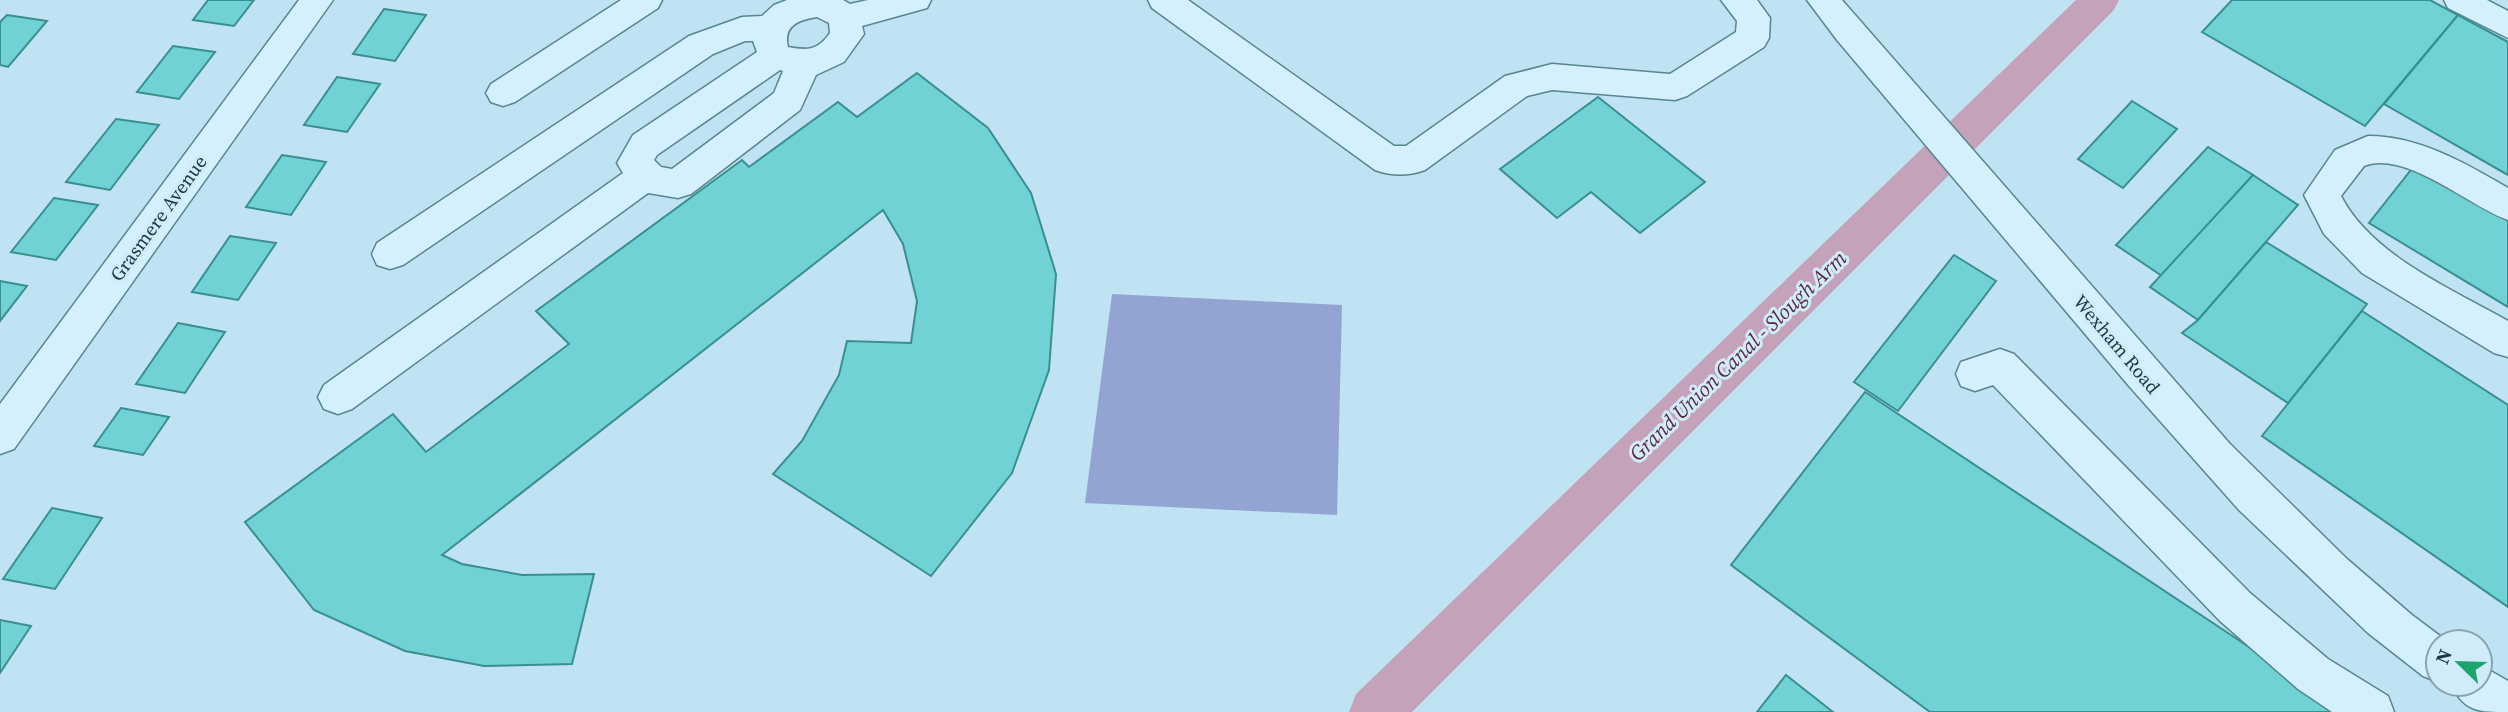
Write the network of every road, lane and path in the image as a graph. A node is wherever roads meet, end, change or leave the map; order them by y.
1 (317, 0) edge
2 (646, 0) edge
3 (915, 0) edge
4 (1164, 0) edge
5 (1737, 0) edge
6 (1822, 0) edge
7 (2460, 0) edge
8 (845, 18) junction
9 (2508, 26) edge
10 (786, 31) edge
11 (503, 93) dead end
12 (647, 175) junction
13 (2508, 205) edge
14 (390, 254) dead end
15 (2508, 341) edge
16 (1975, 374) dead end
17 (338, 397) dead end
18 (0, 436) edge
19 (2424, 652) edge
20 (2372, 712) edge

1 - 18 street, Grasmere Avenue
2 - 11 street
3 - 8 street
4 - 5 street
6 - 19 street, Wexham Road
7 - 9 street
8 - 10 street
8 - 10 street
10 - 12 street
10 - 12 street
10 - 14 street
12 - 17 street
13 - 15 street
16 - 20 street

